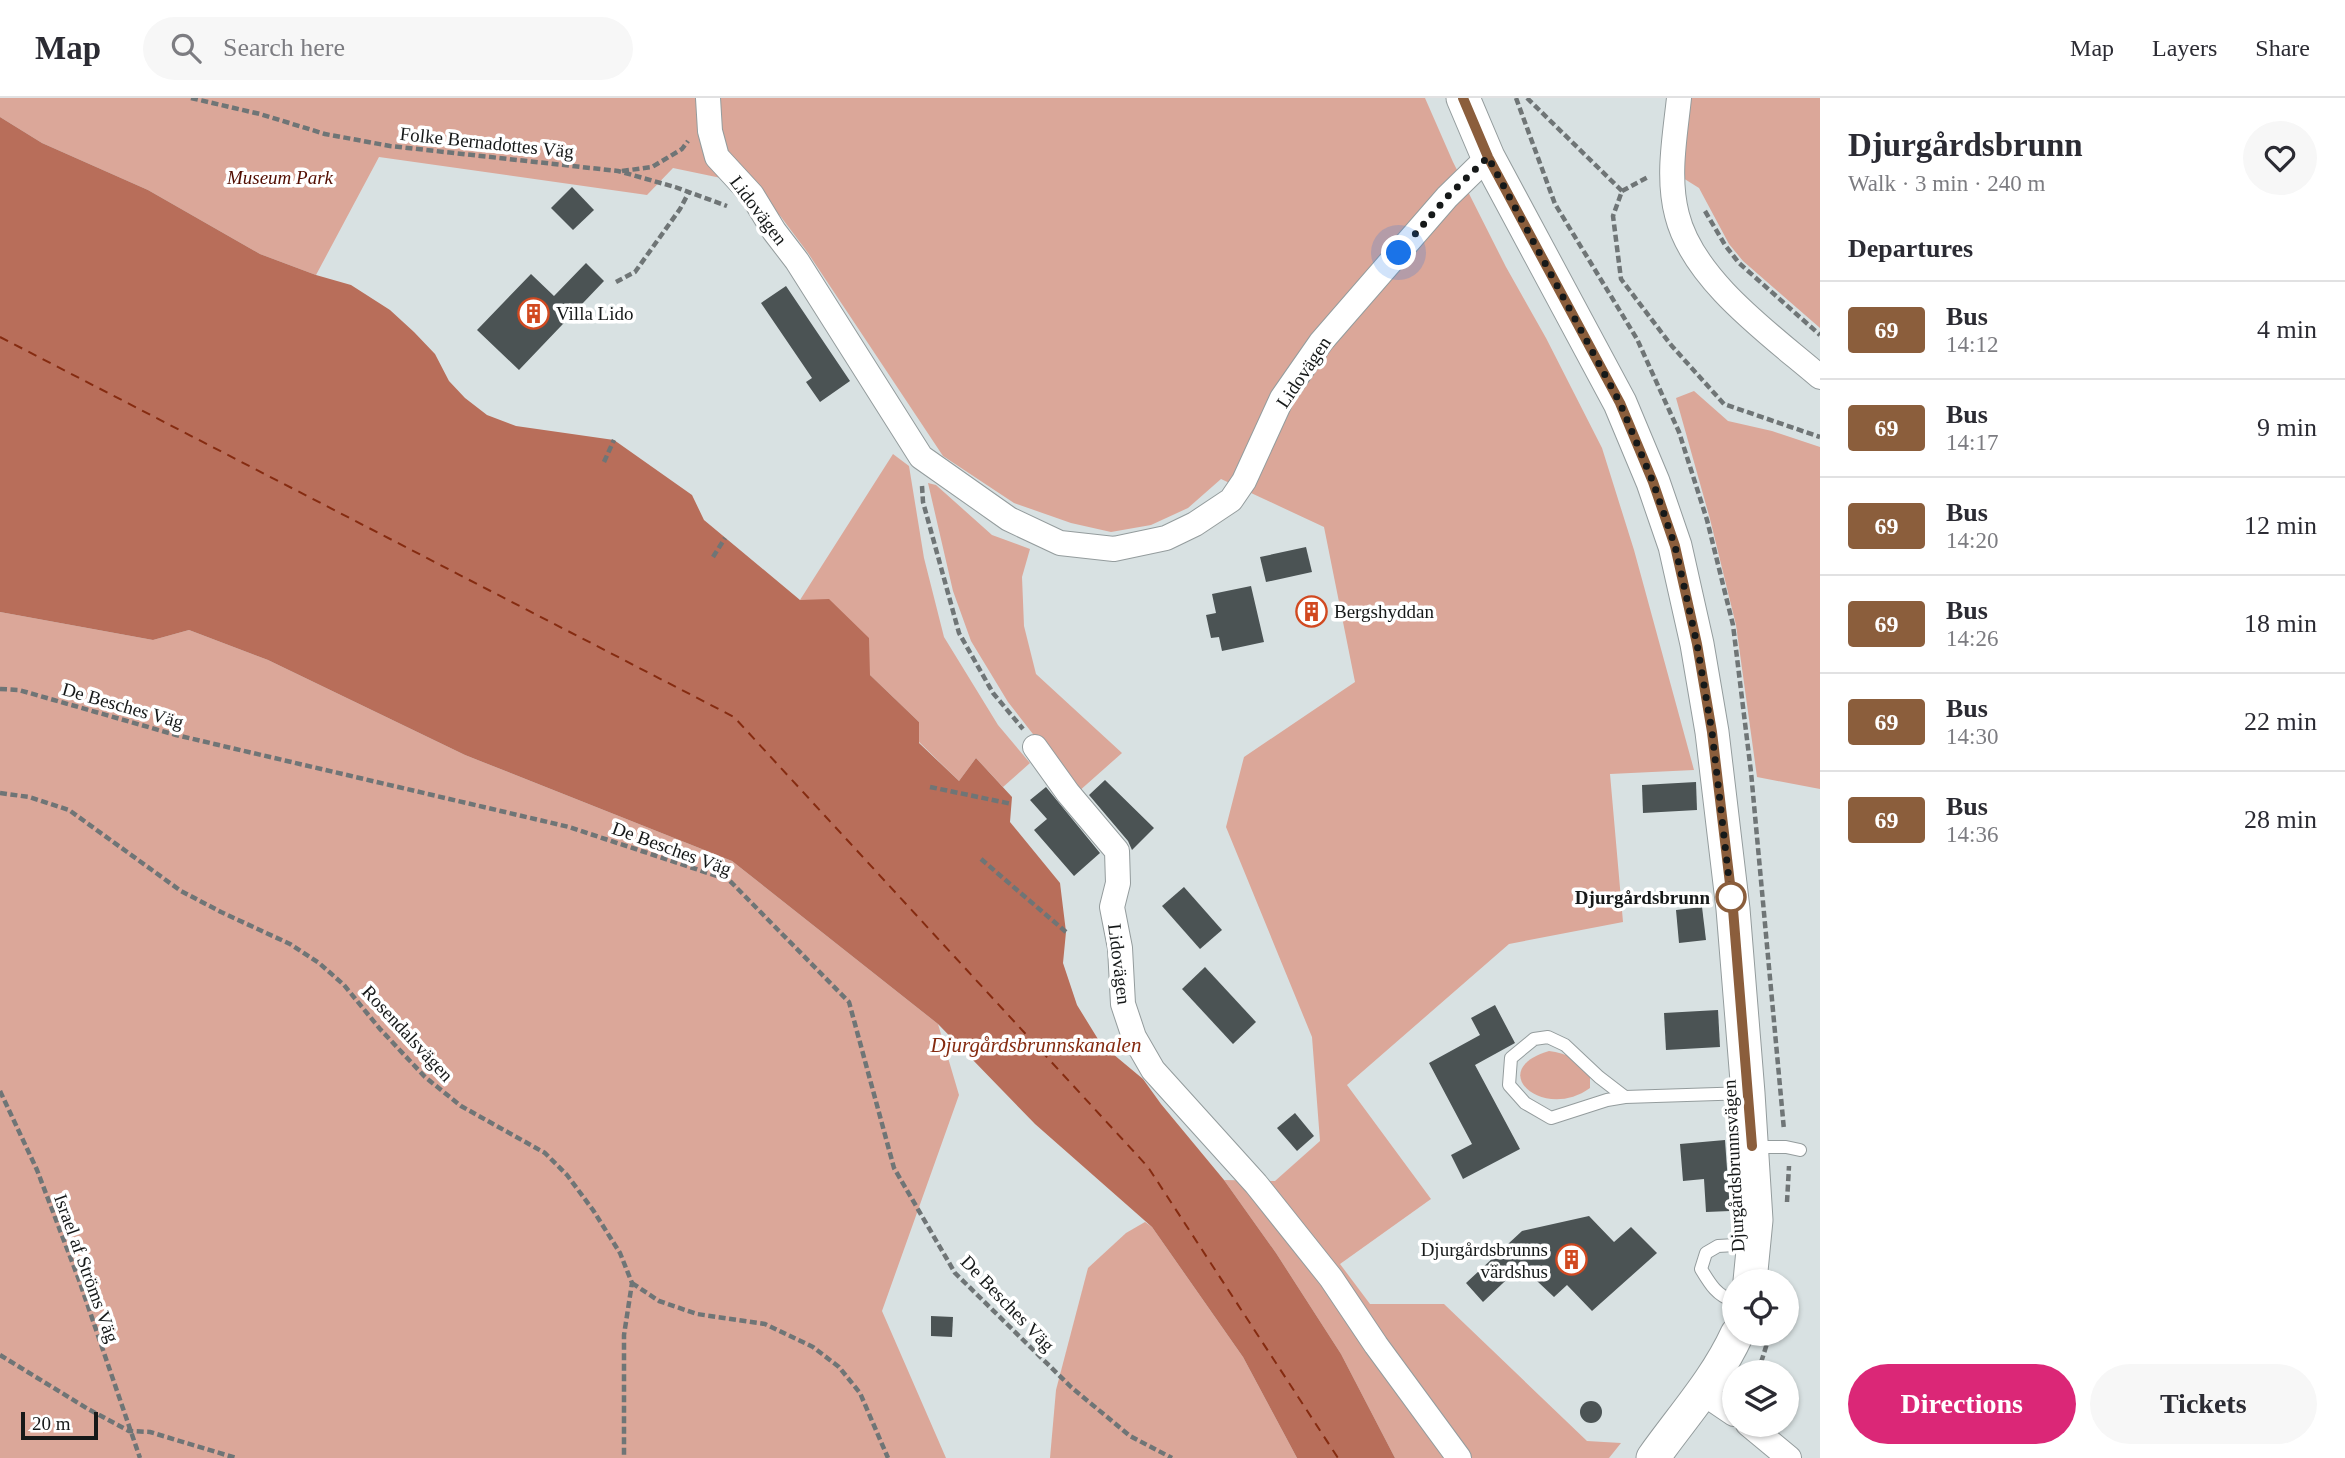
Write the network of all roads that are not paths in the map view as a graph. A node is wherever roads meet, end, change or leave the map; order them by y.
1 (708, 98) edge
2 (1463, 98) edge
3 (1679, 98) edge
4 (1488, 157) junction
5 (1820, 377) edge
6 (1035, 747) road end
7 (1748, 1093) junction
8 (1625, 1097) junction
9 (1752, 1146) junction
10 (1800, 1150) dead end
11 (1754, 1244) junction
12 (1751, 1269) edge
13 (1722, 1296) edge
14 (1732, 1346) edge
15 (1703, 1393) junction
16 (1722, 1406) edge
17 (1764, 1437) edge
18 (1458, 1458) edge
19 (1653, 1458) edge
20 (1789, 1458) edge

1 - 4 street, Lidovägen
2 - 4 street, Djurgårdsbrunnsvägen
3 - 5 street
4 - 7 street, Djurgårdsbrunnsvägen
6 - 18 street, Lidovägen
7 - 8 lane
7 - 9 street, Djurgårdsbrunnsvägen
8 - 8 lane
9 - 10 lane
9 - 11 street, Djurgårdsbrunnsvägen
11 - 12 street, Djurgårdsbrunnsvägen
11 - 13 lane
14 - 15 street
15 - 16 street
15 - 19 street
17 - 20 street

